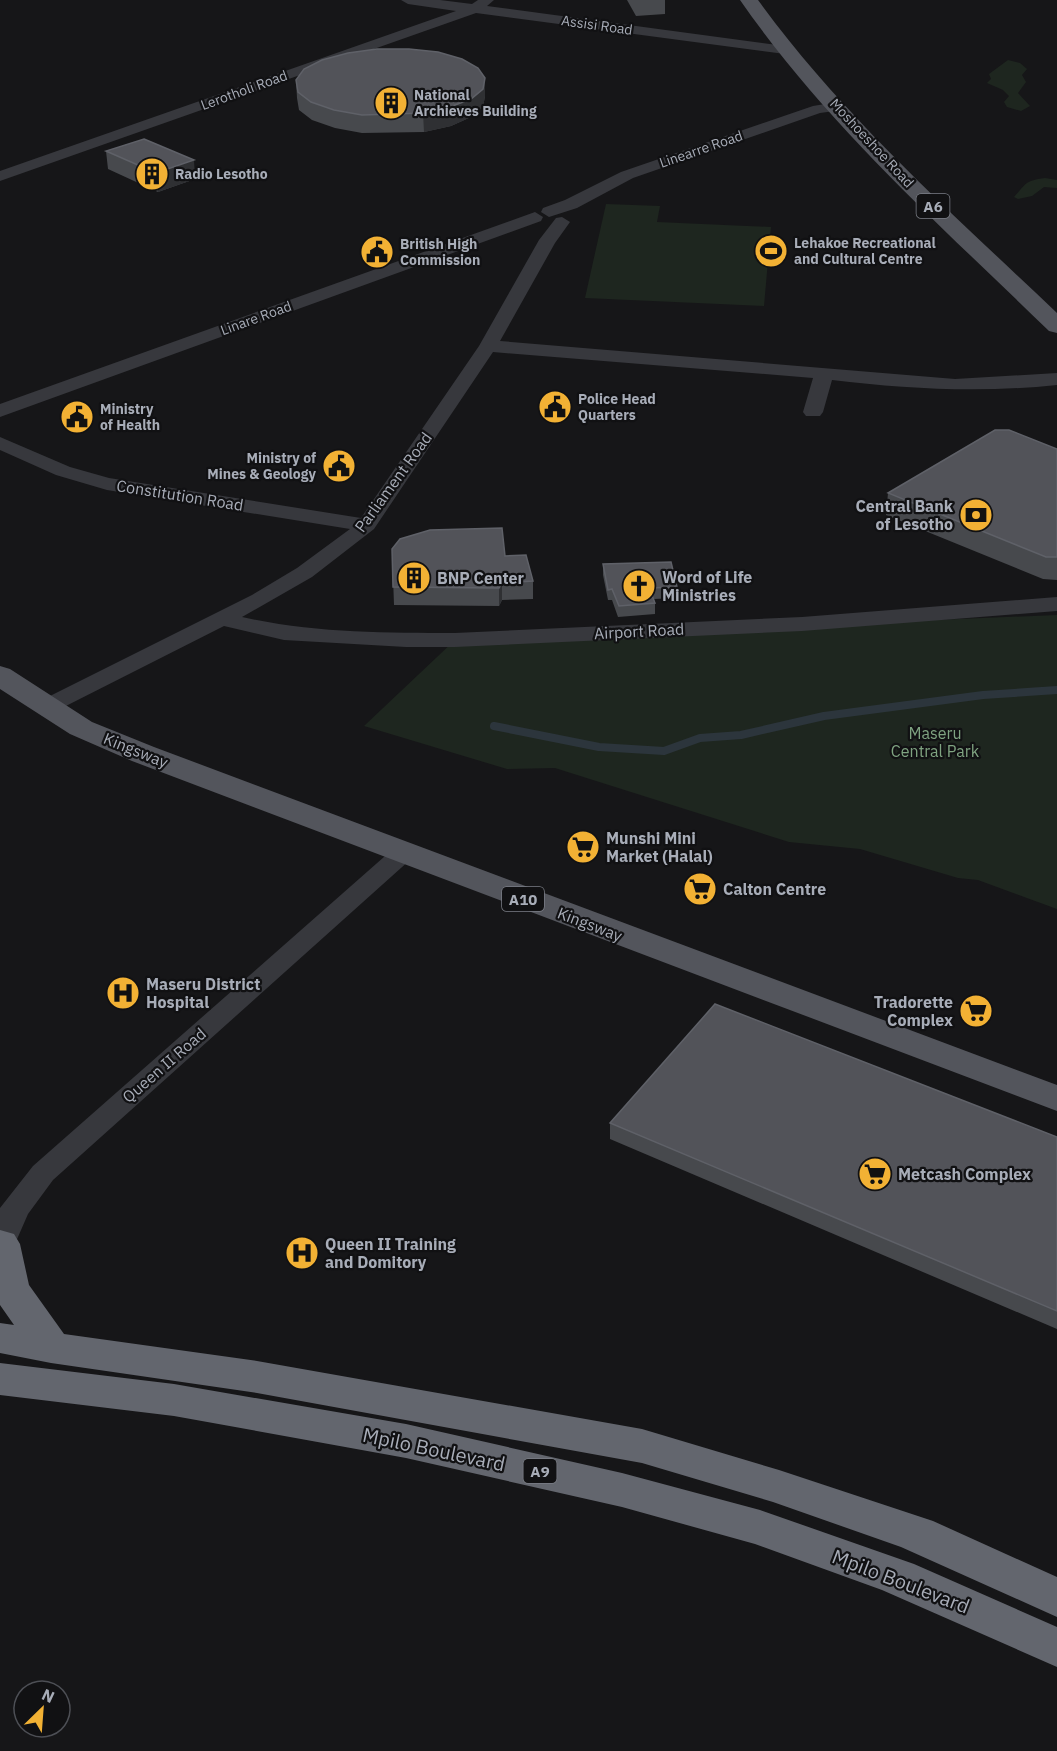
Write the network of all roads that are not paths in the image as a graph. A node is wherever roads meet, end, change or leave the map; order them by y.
1 (408, 0) edge
2 (750, 0) edge
3 (481, 4) edge
4 (785, 50) junction
5 (837, 107) junction
6 (0, 176) edge
7 (551, 221) junction
8 (1057, 327) edge
9 (488, 346) junction
10 (824, 373) junction
11 (1057, 379) edge
12 (0, 411) edge
13 (813, 412) dead end
14 (0, 443) edge
15 (367, 525) junction
16 (1057, 604) edge
17 (222, 619) junction
18 (0, 675) edge
19 (46, 707) junction
20 (402, 854) junction
21 (1057, 1099) edge
22 (0, 1244) edge
23 (0, 1338) edge
24 (51, 1348) junction
25 (0, 1379) edge
26 (1057, 1598) edge
27 (1057, 1648) edge

1 - 3 street, Assisi Road
2 - 4 main road, Moshoeshoe Road / A6
3 - 4 street, Assisi Road
3 - 6 street, Lerotholi Road
4 - 5 main road, Moshoeshoe Road / A6
5 - 7 street, Linearre Road
5 - 8 main road, Moshoeshoe Road / A6
7 - 9 street, Parliament Road
7 - 12 street, Linare Road
9 - 10 street
9 - 15 street, Parliament Road
10 - 11 street
10 - 13 street
14 - 15 street, Constitution Road
15 - 17 street, Parliament Road
16 - 17 street, Airport Road
17 - 19 street, Parliament Road
18 - 19 main road, Kingsway / A10
19 - 20 main road, Kingsway / A10
20 - 21 main road, Kingsway / A10
20 - 22 street, Queen II Road
22 - 24 highway
23 - 24 highway, Mpilo Boulevard
24 - 26 highway, Mpilo Boulevard
25 - 27 highway, Mpilo Boulevard / A9

